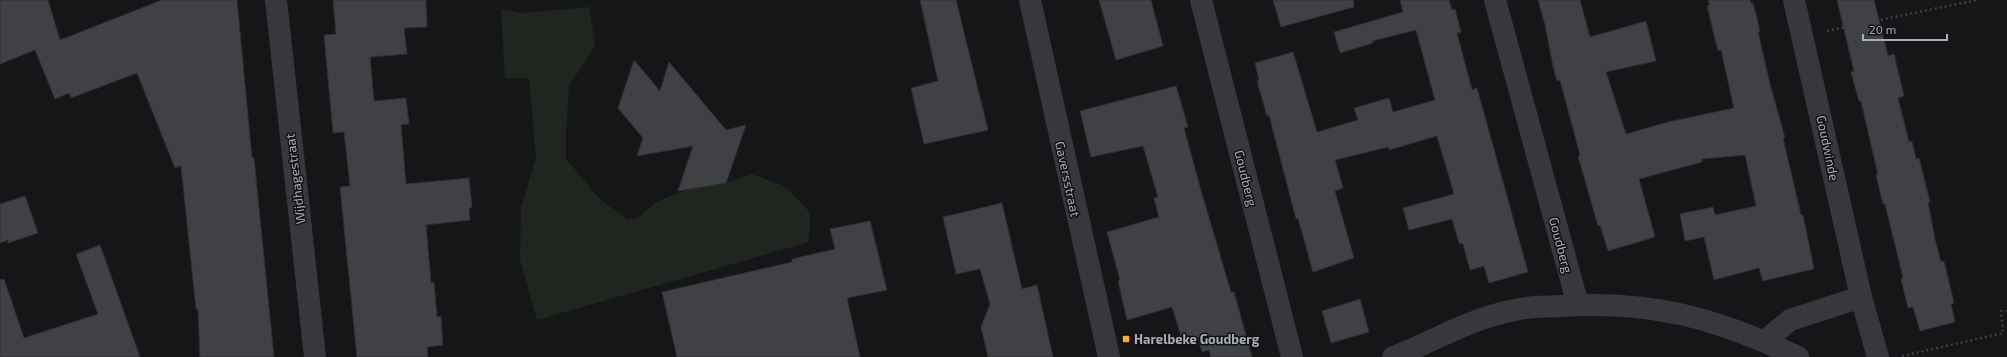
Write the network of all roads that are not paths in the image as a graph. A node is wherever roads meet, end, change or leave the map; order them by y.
1 (276, 0) edge
2 (1030, 0) edge
3 (1201, 0) edge
4 (1495, 0) edge
5 (1794, 0) edge
6 (1861, 297) junction
7 (1578, 305) junction
8 (1765, 341) junction
9 (315, 357) edge
10 (1109, 357) edge
11 (1292, 357) edge
12 (1393, 357) edge
13 (1798, 357) edge
14 (1878, 357) edge

1 - 9 street, Wijdhagestraat
2 - 10 street, Gaversstraat
3 - 11 street, Goudberg
4 - 7 street, Goudberg
5 - 6 street, Goudwinde
6 - 8 street
6 - 14 street, Goudwinde
7 - 8 street
7 - 12 street
8 - 13 street

